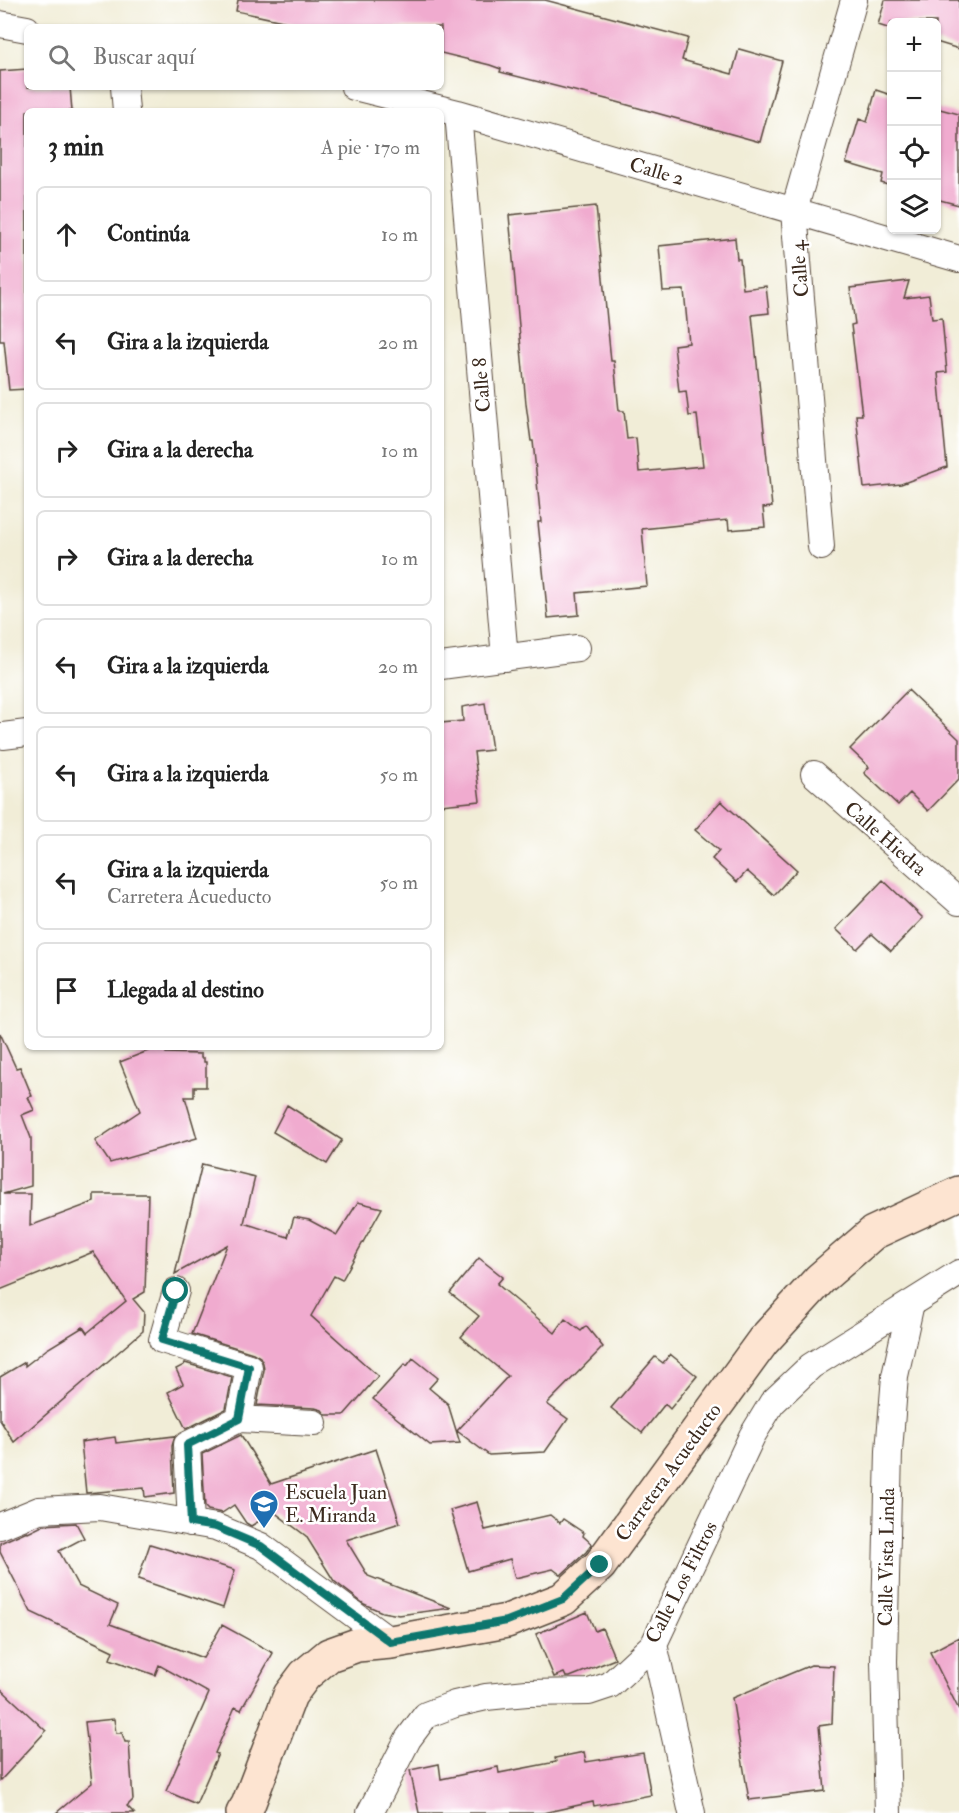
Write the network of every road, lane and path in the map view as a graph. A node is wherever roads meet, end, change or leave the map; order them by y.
1 (854, 0) edge
2 (0, 24) edge
3 (24, 28) edge
4 (124, 90) edge
5 (366, 90) edge
6 (126, 108) edge
7 (438, 108) edge
8 (444, 110) edge
9 (458, 113) junction
10 (794, 211) junction
11 (959, 259) edge
12 (821, 547) dead end
13 (577, 648) dead end
14 (505, 658) junction
15 (444, 666) edge
16 (814, 774) dead end
17 (959, 902) edge
18 (959, 1193) edge
19 (959, 1273) edge
20 (176, 1291) dead end
21 (910, 1303) junction
22 (239, 1419) junction
23 (314, 1423) dead end
24 (191, 1523) junction
25 (0, 1526) edge
26 (390, 1642) junction
27 (654, 1644) junction
28 (243, 1813) edge
29 (370, 1813) edge
30 (692, 1813) edge
31 (888, 1813) edge

1 - 10 street, Calle 4
2 - 3 street
4 - 6 street
5 - 7 street, Calle 2
8 - 9 street, Calle 2
9 - 10 street, Calle 2
9 - 14 street, Calle 8
10 - 11 street, Calle 2
10 - 12 street, Calle 4
13 - 14 street
14 - 15 street
16 - 17 street, Calle Hiedra
18 - 26 street, Carretera Acueducto
19 - 21 street, Calle Los Filtros
20 - 22 street
21 - 27 street, Calle Los Filtros
21 - 31 street, Calle Vista Linda
22 - 23 street
22 - 24 street
24 - 25 street
24 - 26 street
26 - 28 street, Carretera Acueducto
27 - 29 street, Calle Los Filtros
27 - 30 street

